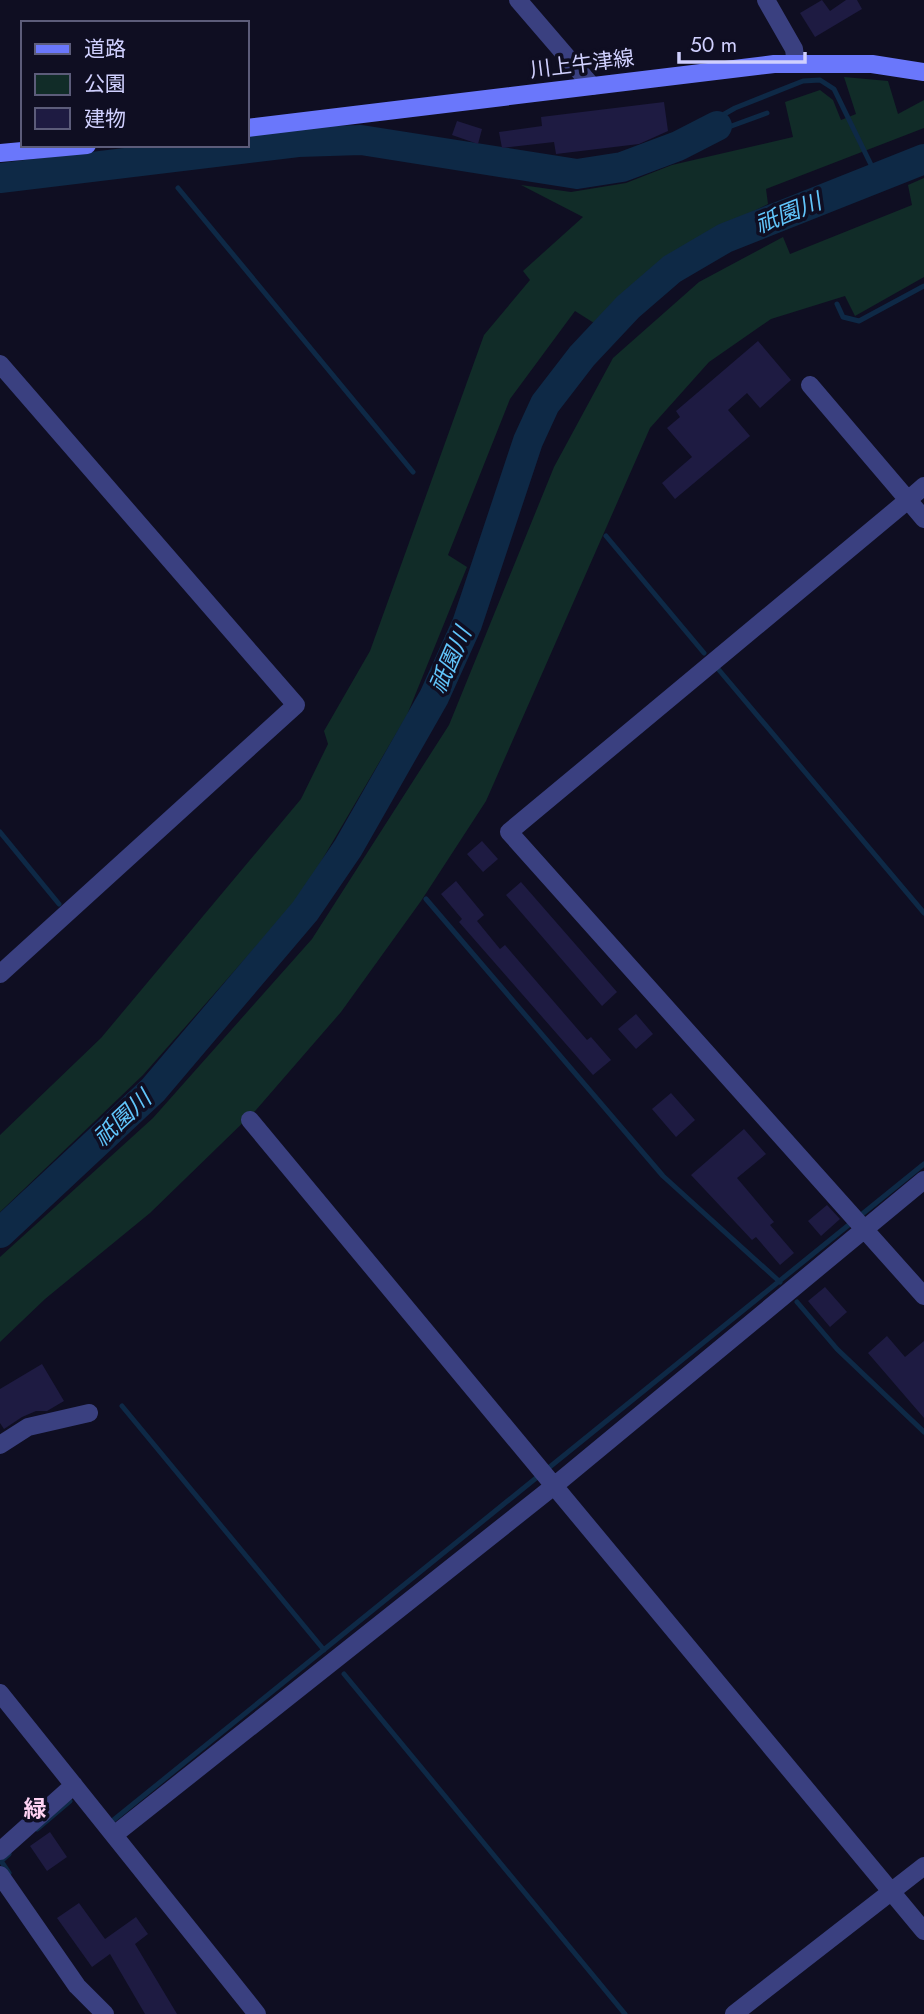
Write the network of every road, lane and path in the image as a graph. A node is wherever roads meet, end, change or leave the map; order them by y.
1 (518, 0) edge
2 (766, 0) edge
3 (796, 64) junction
4 (924, 72) edge
5 (592, 86) junction
6 (248, 128) edge
7 (65, 147) edge
8 (0, 153) edge
9 (0, 364) edge
10 (810, 385) dead end
11 (924, 486) edge
12 (908, 500) junction
13 (924, 519) edge
14 (0, 974) edge
15 (250, 1120) dead end
16 (924, 1180) edge
17 (865, 1229) junction
18 (924, 1296) edge
19 (89, 1413) dead end
20 (0, 1445) edge
21 (554, 1486) junction
22 (0, 1693) edge
23 (74, 1784) junction
24 (114, 1835) junction
25 (0, 1851) edge
26 (924, 1866) edge
27 (0, 1875) edge
28 (891, 1891) junction
29 (924, 1931) edge
30 (105, 2014) edge
31 (257, 2014) edge
32 (734, 2014) edge

1 - 5 street
2 - 3 street
3 - 4 main road, 川上牛津線
3 - 5 main road, 川上牛津線
5 - 6 main road, 川上牛津線
7 - 8 main road
9 - 14 street
10 - 12 street
11 - 12 street
12 - 13 street
12 - 17 street
15 - 21 street
16 - 17 street
17 - 18 street
17 - 21 street
19 - 20 street
21 - 24 street
21 - 28 street
22 - 23 street
23 - 24 street
23 - 25 street
24 - 31 street
26 - 28 street
27 - 30 street
28 - 29 street
28 - 32 street

